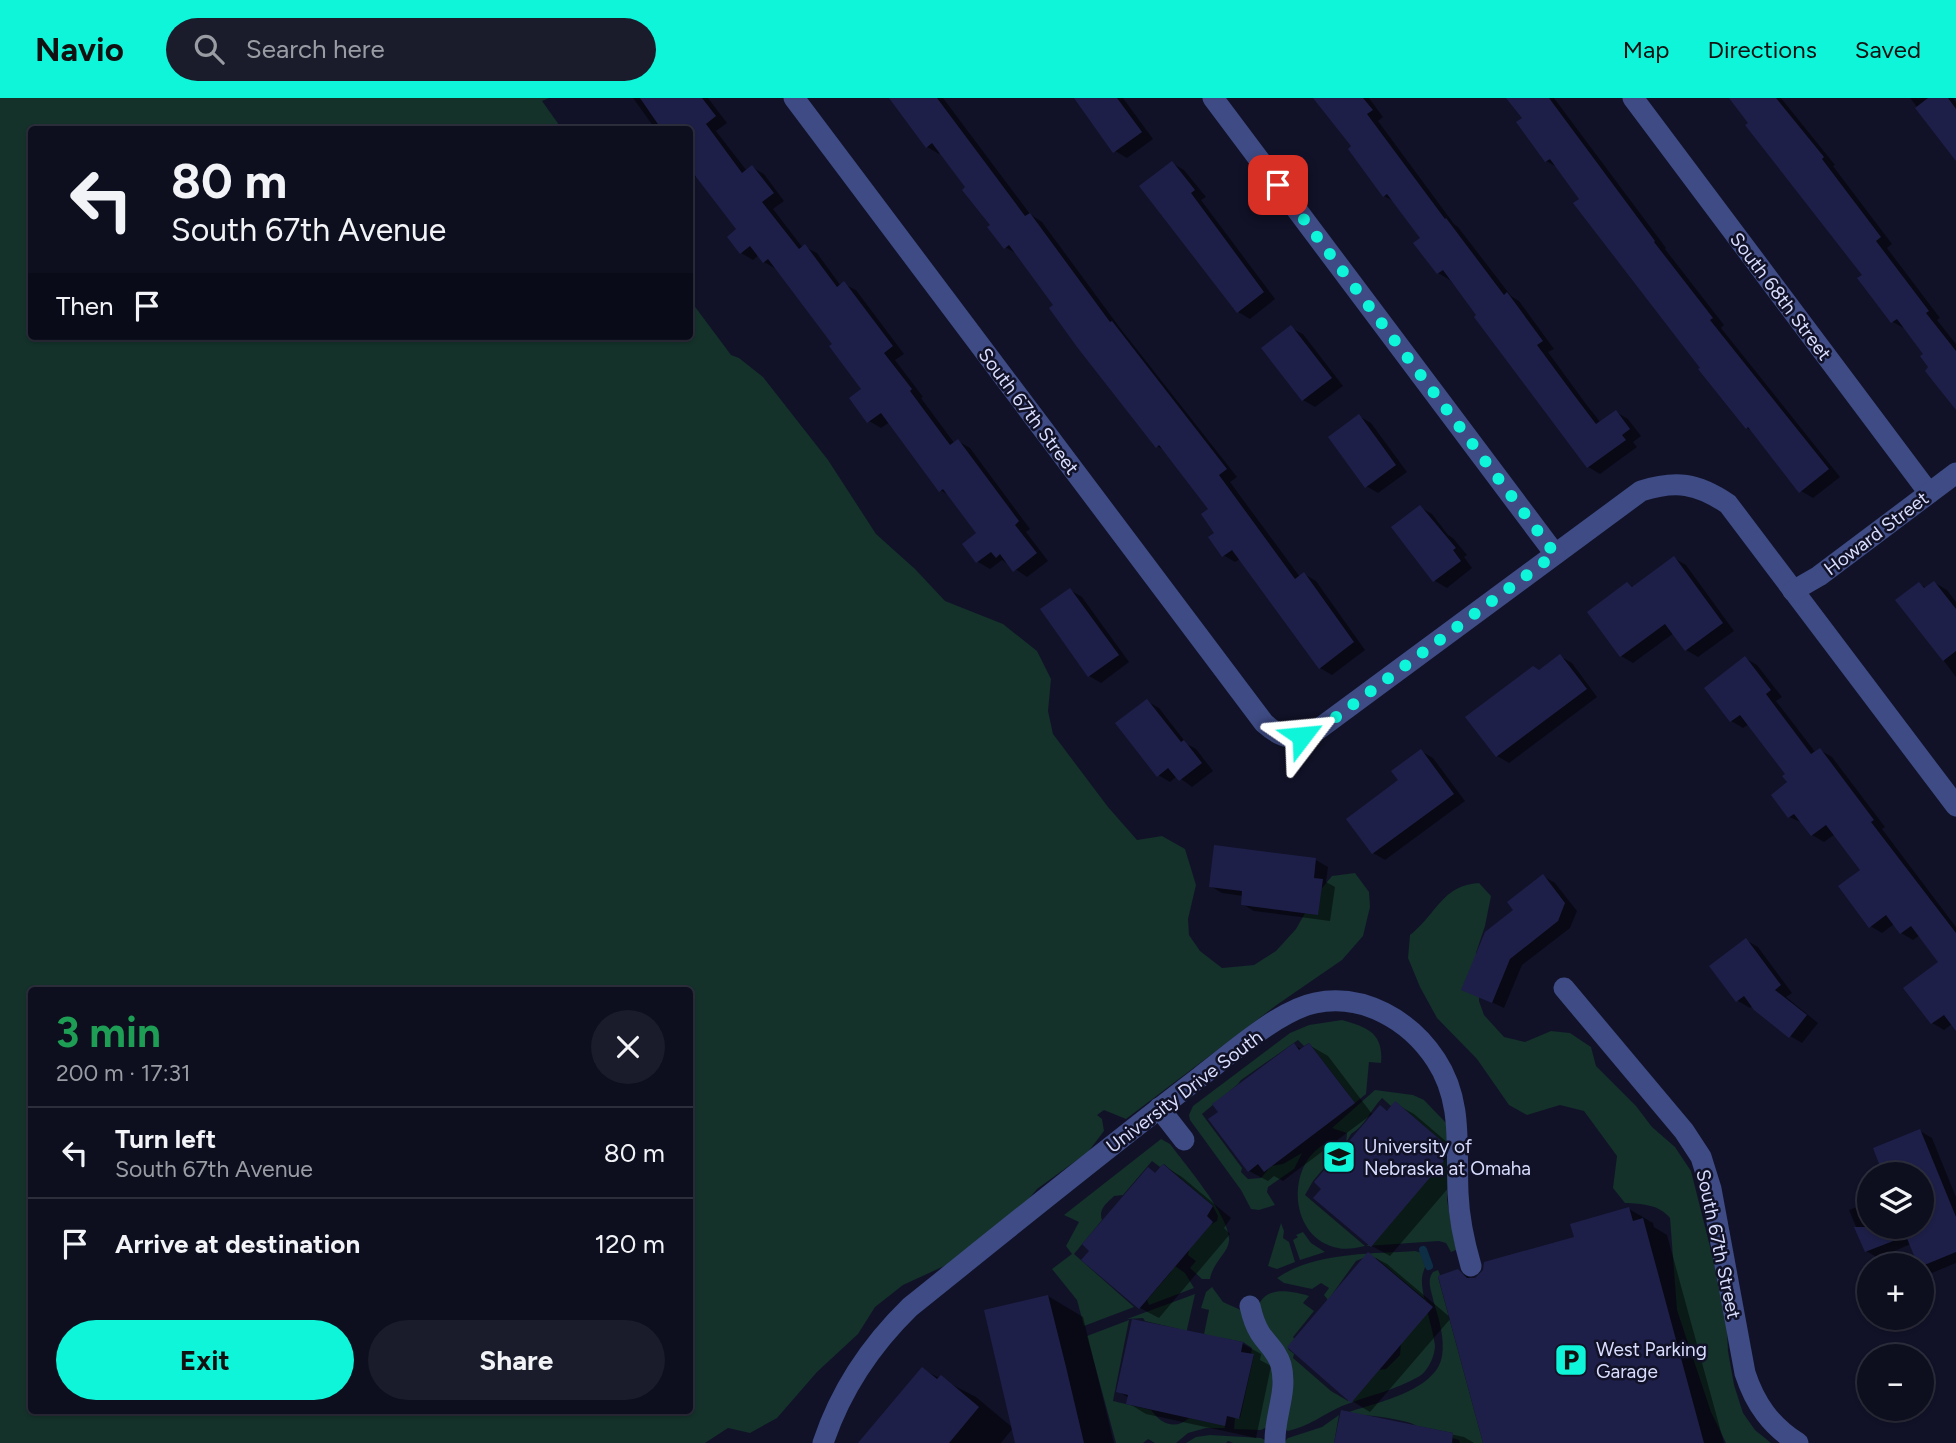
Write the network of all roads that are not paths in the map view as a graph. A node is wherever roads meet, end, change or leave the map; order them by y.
1 (794, 98) edge
2 (1213, 98) edge
3 (1633, 98) edge
4 (1956, 473) edge
5 (1929, 493) junction
6 (1555, 554) junction
7 (1793, 590) junction
8 (1956, 806) edge
9 (1564, 988) dead end
10 (1160, 1108) junction
11 (1184, 1140) dead end
12 (1471, 1266) dead end
13 (1250, 1306) dead end
14 (823, 1443) edge
15 (1276, 1443) edge
16 (1798, 1443) edge

1 - 6 street, South 67th Street
2 - 6 street
3 - 5 street, South 68th Street
4 - 5 street, Howard Street
5 - 7 street, Howard Street
6 - 7 street
7 - 8 street
9 - 16 street, South 67th Street
10 - 11 street
10 - 12 street, University Drive South
10 - 14 street, University Drive South
13 - 15 street

